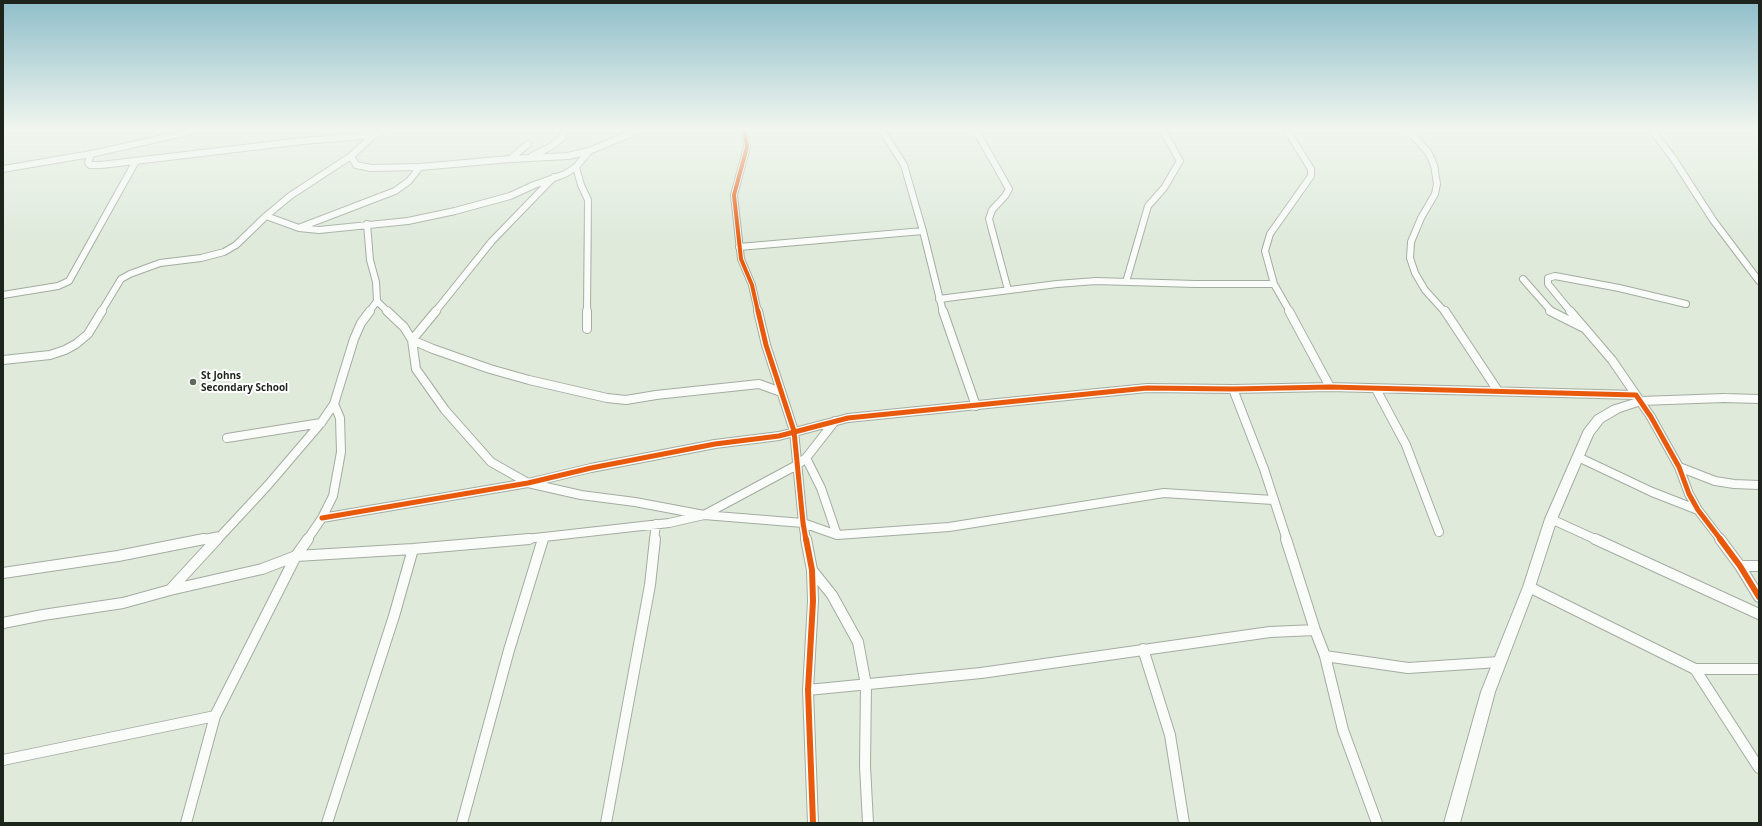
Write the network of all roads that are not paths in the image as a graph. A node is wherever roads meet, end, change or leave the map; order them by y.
1 (420, 167) edge
2 (576, 167) edge
3 (132, 168) edge
4 (333, 168) edge
5 (369, 168) edge
6 (393, 168) edge
7 (575, 168) edge
8 (741, 168) edge
9 (904, 168) edge
10 (998, 168) edge
11 (1176, 168) edge
12 (1310, 168) edge
13 (1434, 168) edge
14 (1679, 168) edge
15 (554, 177) junction
16 (266, 216) junction
17 (367, 224) junction
18 (300, 228) junction
19 (923, 231) junction
20 (739, 247) junction
21 (1522, 279) dead end
22 (1759, 281) edge
23 (1126, 282) junction
24 (1274, 284) junction
25 (1008, 290) junction
26 (3, 295) edge
27 (939, 299) junction
28 (377, 301) junction
29 (1686, 304) dead end
30 (1585, 328) junction
31 (587, 329) dead end
32 (412, 340) junction
33 (3, 360) edge
34 (1330, 387) junction
35 (1233, 389) junction
36 (1376, 389) junction
37 (1498, 391) junction
38 (781, 392) junction
39 (1638, 398) junction
40 (1759, 399) edge
41 (334, 404) junction
42 (976, 406) junction
43 (835, 422) junction
44 (321, 423) junction
45 (794, 431) junction
46 (227, 438) dead end
47 (1578, 457) junction
48 (806, 458) junction
49 (797, 465) junction
50 (1679, 467) junction
51 (528, 483) junction
52 (1759, 485) edge
53 (1273, 500) junction
54 (1698, 510) junction
55 (704, 515) junction
56 (322, 518) junction
57 (1551, 519) junction
58 (803, 523) junction
59 (656, 524) junction
60 (1439, 532) dead end
61 (837, 535) junction
62 (220, 536) junction
63 (542, 538) junction
64 (413, 549) junction
65 (296, 556) junction
66 (1740, 566) junction
67 (1759, 566) edge
68 (812, 570) junction
69 (3, 573) edge
70 (1529, 587) junction
71 (170, 590) junction
72 (1759, 596) edge
73 (1759, 614) edge
74 (3, 623) edge
75 (1315, 630) junction
76 (1143, 649) junction
77 (1325, 656) junction
78 (1499, 662) junction
79 (1695, 669) junction
80 (1759, 669) edge
81 (866, 685) junction
82 (808, 690) junction
83 (215, 716) junction
84 (3, 760) edge
85 (1759, 768) edge
86 (186, 823) edge
87 (327, 823) edge
88 (462, 823) edge
89 (606, 823) edge
90 (813, 823) edge
91 (868, 823) edge
92 (1184, 823) edge
93 (1377, 823) edge
94 (1452, 823) edge

1 - 18 street
2 - 31 street
3 - 26 street
4 - 16 street
5 - 6 street
7 - 15 street
8 - 20 street
9 - 19 street
10 - 25 street
11 - 23 street
12 - 24 street
13 - 37 street
14 - 22 street
15 - 17 street
15 - 32 street
16 - 18 street
16 - 33 street
17 - 18 street
17 - 28 street
19 - 20 street
19 - 27 street
20 - 38 street
21 - 30 street
23 - 24 street
23 - 25 street
24 - 34 street
25 - 27 street
27 - 42 street
28 - 32 street
28 - 41 street
29 - 30 street
30 - 39 street
32 - 38 street
32 - 51 street
34 - 35 street
34 - 36 street
35 - 42 street
35 - 53 street
36 - 37 street
36 - 60 street
37 - 39 street
38 - 45 street
39 - 40 main road
39 - 47 main road
39 - 50 street
41 - 44 street
41 - 56 street
42 - 43 street
43 - 45 street
43 - 48 street
44 - 46 street
44 - 62 street
45 - 49 street
45 - 51 street
47 - 54 street
47 - 57 main road
48 - 49 street
48 - 61 street
49 - 55 street
49 - 58 street
50 - 52 street
50 - 54 street
51 - 55 street
51 - 56 street
53 - 61 street
53 - 75 street
54 - 66 street
55 - 58 street
55 - 59 street
56 - 65 street
57 - 70 main road
57 - 73 street
58 - 61 street
58 - 68 street
59 - 63 street
59 - 89 street
62 - 69 street
62 - 71 street
63 - 64 street
63 - 88 street
64 - 65 street
64 - 87 street
65 - 71 street
65 - 83 street
66 - 67 street
66 - 72 street
68 - 81 street
68 - 82 street
70 - 78 main road
70 - 79 street
71 - 74 street
75 - 76 street
75 - 77 street
76 - 81 street
76 - 92 street
77 - 78 street
77 - 93 street
78 - 94 main road
79 - 80 street
79 - 85 street
81 - 82 street
81 - 91 street
82 - 90 street
83 - 84 street
83 - 86 street

